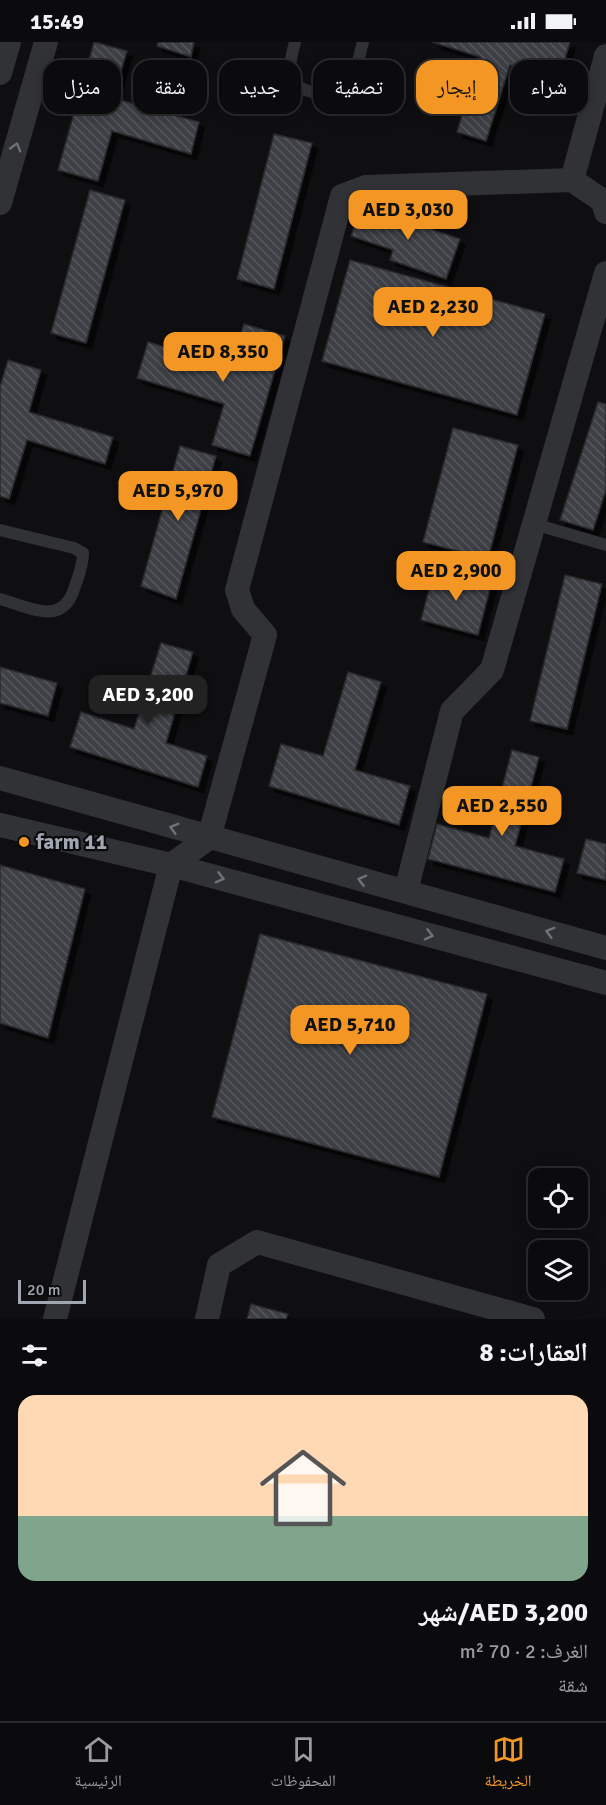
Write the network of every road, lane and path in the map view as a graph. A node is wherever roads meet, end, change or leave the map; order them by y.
1 (9, 42) edge
2 (46, 42) edge
3 (295, 42) edge
4 (363, 42) edge
5 (606, 56) edge
6 (0, 73) edge
7 (572, 180) junction
8 (0, 203) edge
9 (606, 212) edge
10 (606, 273) edge
11 (534, 524) junction
12 (0, 530) edge
13 (606, 544) edge
14 (0, 599) edge
15 (0, 778) edge
16 (0, 825) edge
17 (209, 838) junction
18 (171, 865) junction
19 (406, 891) junction
20 (606, 948) edge
21 (606, 983) edge
22 (55, 1319) edge
23 (207, 1319) edge
24 (533, 1319) edge

1 - 6 street
8 -> 2 street
3 - 4 lane
5 - 7 street
7 - 9 street
7 - 17 street
10 - 11 street
11 - 13 lane
11 - 19 street
12 - 14 lane
17 -> 15 street
16 - 18 street
17 - 18 street
19 -> 17 street
18 -> 21 street
18 - 22 street
20 -> 19 street
23 - 24 street

